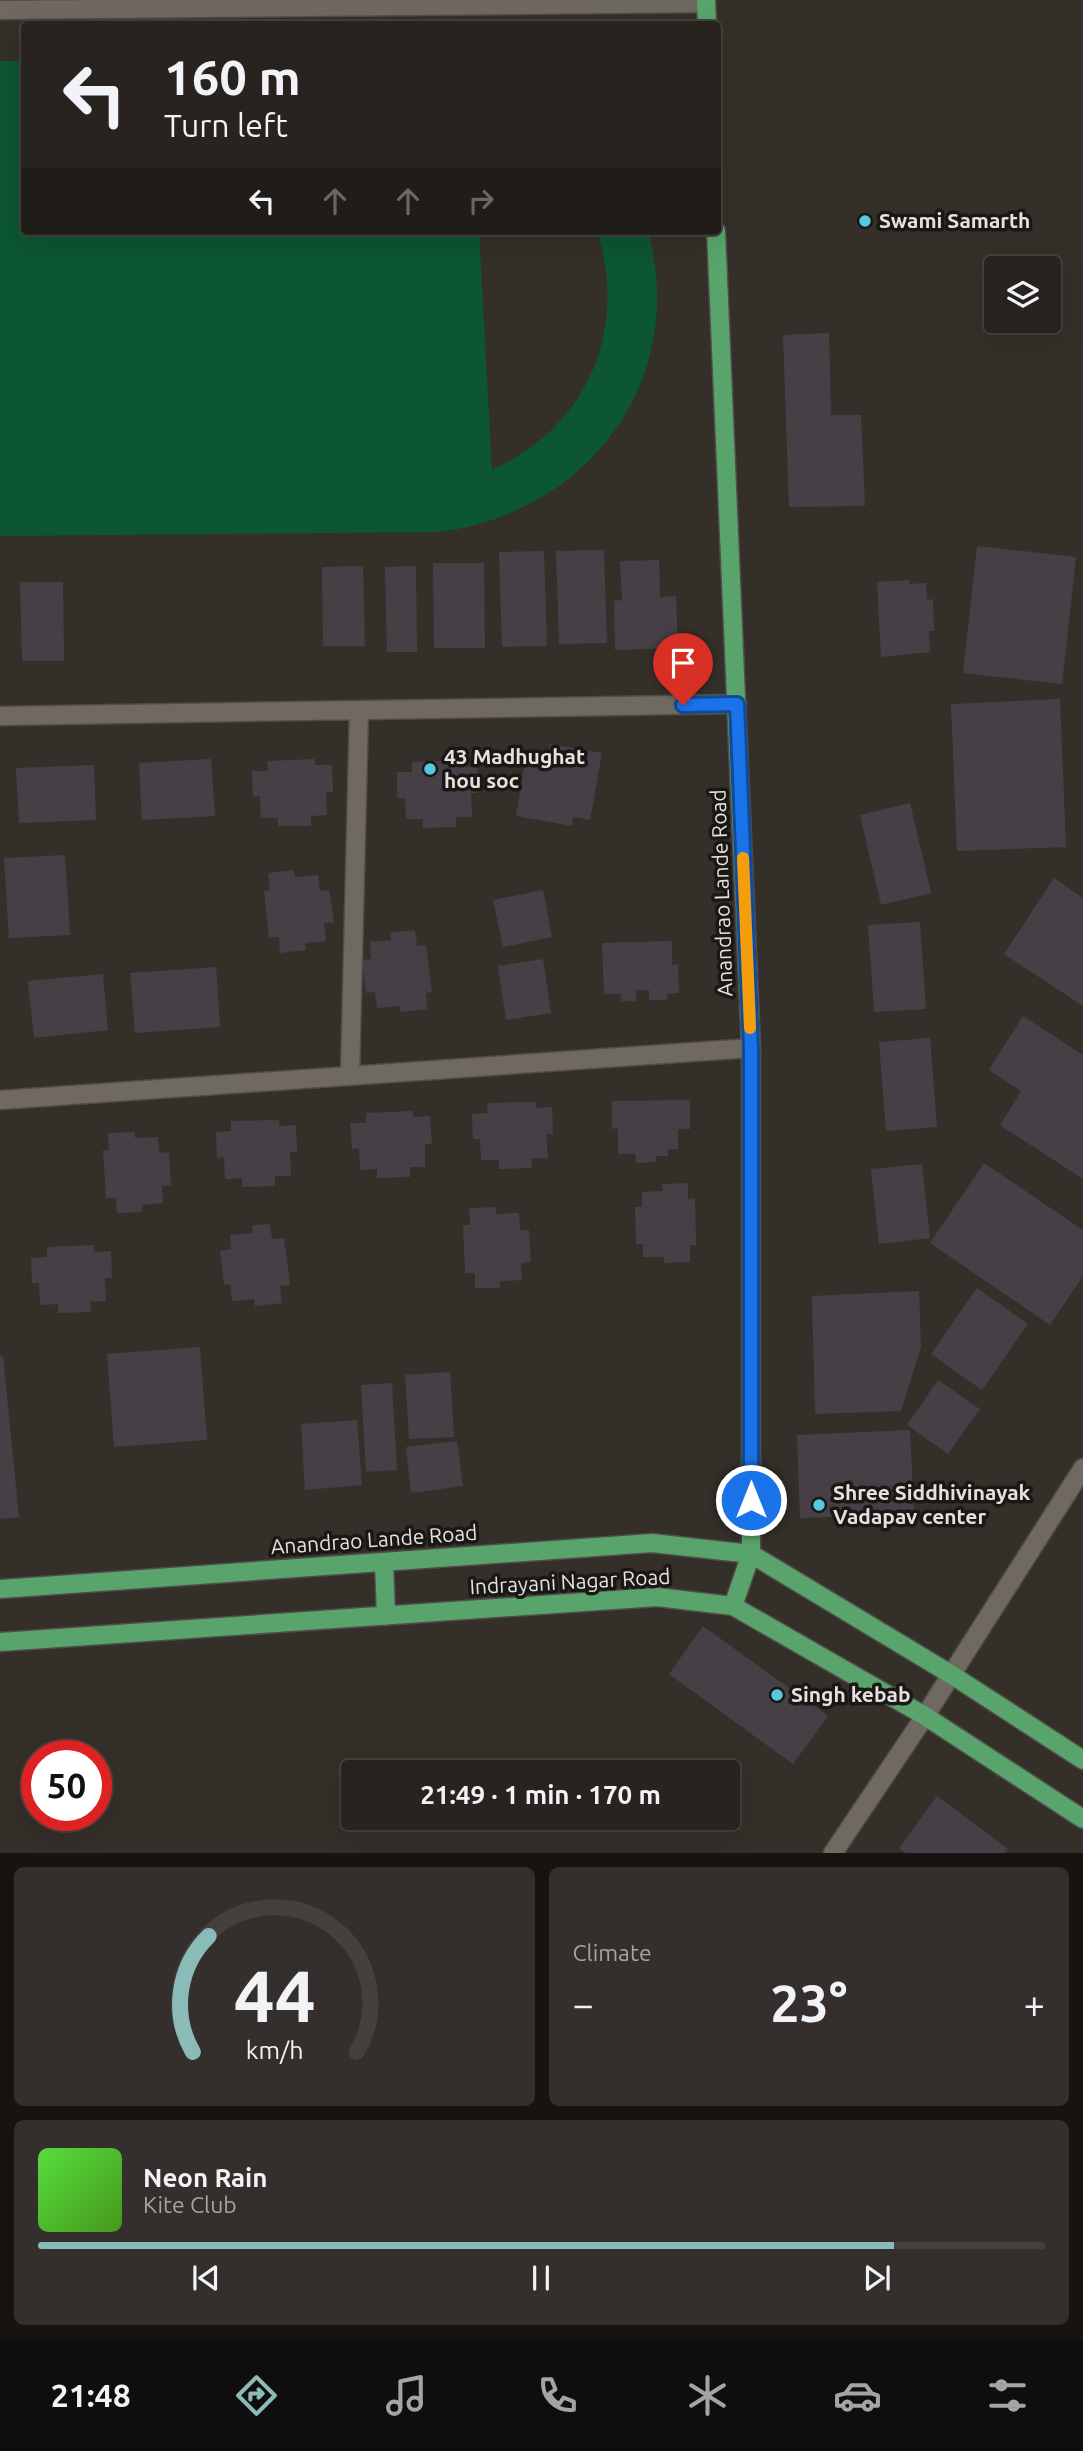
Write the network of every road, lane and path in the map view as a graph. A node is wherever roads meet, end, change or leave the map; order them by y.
1 (706, 1) edge
2 (0, 10) edge
3 (707, 21) edge
4 (716, 235) edge
5 (737, 704) junction
6 (359, 710) junction
7 (0, 716) edge
8 (751, 1048) junction
9 (351, 1076) junction
10 (0, 1100) edge
11 (1083, 1468) edge
12 (751, 1554) junction
13 (384, 1562) junction
14 (0, 1589) edge
15 (733, 1606) junction
16 (386, 1616) junction
17 (0, 1642) edge
18 (951, 1675) junction
19 (925, 1716) junction
20 (1083, 1760) edge
21 (1083, 1819) edge
22 (832, 1853) edge

1 - 2 street
1 - 3 main road
4 - 5 main road, Anandrao Lande Road
5 - 6 street
5 - 8 main road, Anandrao Lande Road
6 - 7 street
6 - 9 street
8 - 9 street
8 - 12 main road, Anandrao Lande Road
9 - 10 street
11 - 18 street
12 - 13 main road, Anandrao Lande Road
12 - 15 main road, Anandrao Lande Road
12 - 18 main road
13 - 14 main road, Anandrao Lande Road
13 - 16 main road
15 - 16 main road, Indrayani Nagar Road
15 - 19 main road, Indrayani Nagar Road
16 - 17 main road, Indrayani Nagar Road
18 - 19 street
18 - 20 main road
19 - 21 main road, Indrayani Nagar Road
19 - 22 street

